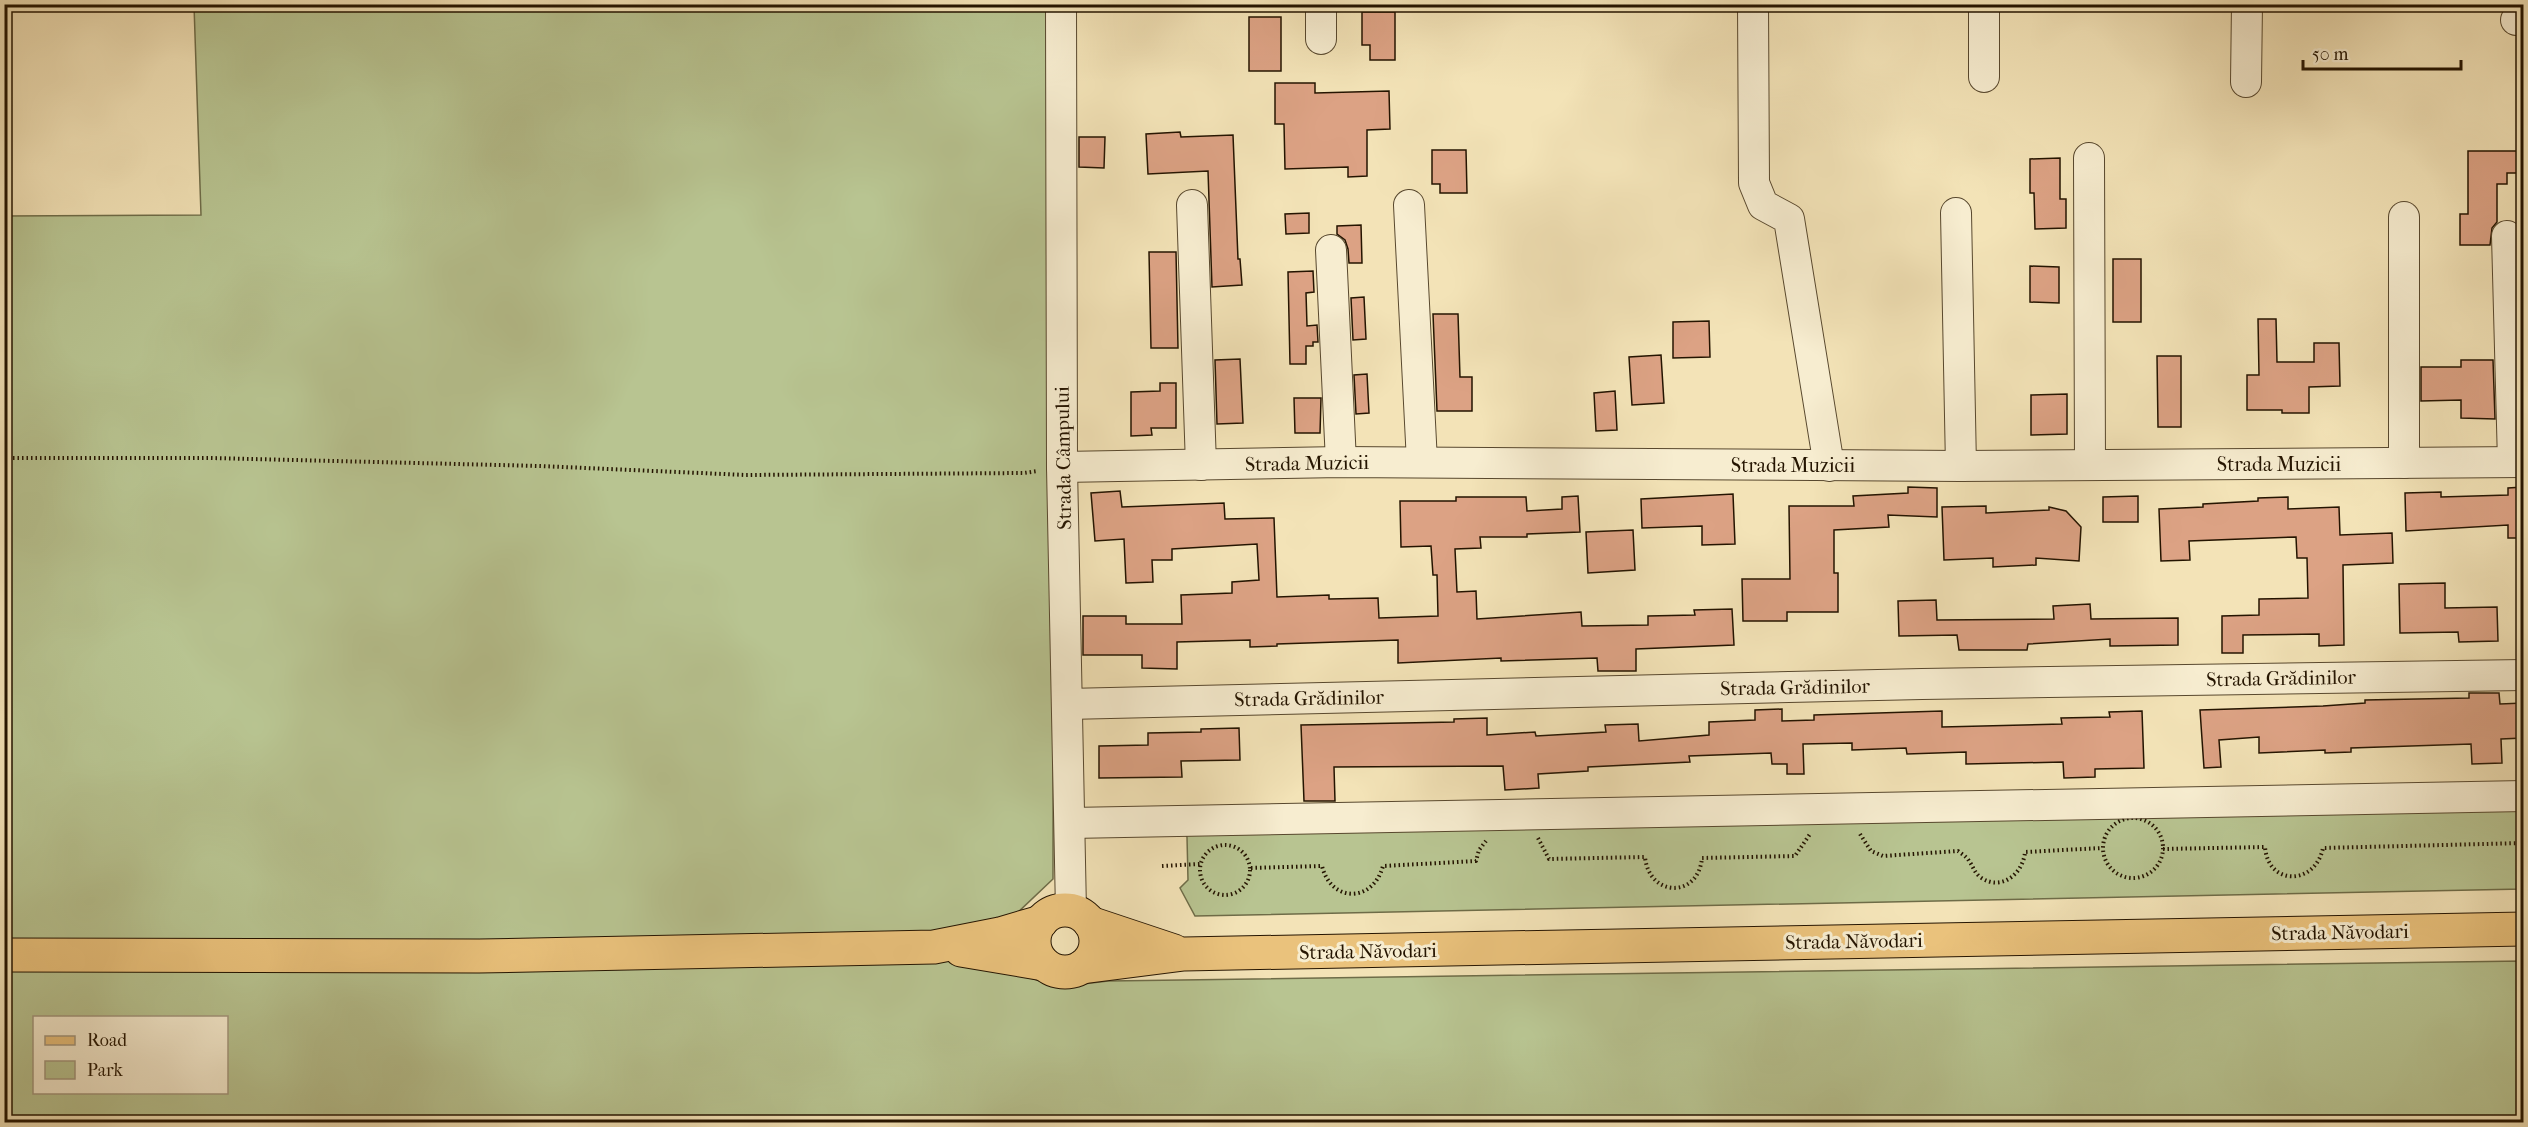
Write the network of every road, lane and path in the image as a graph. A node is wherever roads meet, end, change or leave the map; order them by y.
1 (1061, 4) edge
2 (1321, 4) edge
3 (1753, 4) edge
4 (1984, 4) edge
5 (2247, 4) edge
6 (1321, 39) dead end
7 (1984, 77) dead end
8 (2246, 82) dead end
9 (2089, 158) dead end
10 (1192, 205) dead end
11 (1408, 205) dead end
12 (1956, 213) dead end
13 (2404, 217) dead end
14 (2507, 236) dead end
15 (1331, 250) dead end
16 (4, 458) edge
17 (1341, 462) junction
18 (1422, 462) junction
19 (2518, 462) edge
20 (2404, 463) junction
21 (1201, 465) junction
22 (2090, 465) junction
23 (1829, 466) junction
24 (1961, 466) junction
25 (1062, 467) junction
26 (2523, 675) edge
27 (1067, 704) junction
28 (2523, 796) edge
29 (1070, 823) junction
30 (1819, 827) dead end
31 (1852, 827) dead end
32 (1528, 832) dead end
33 (1495, 833) dead end
34 (2523, 843) edge
35 (2102, 848) junction
36 (2163, 849) junction
37 (1200, 864) junction
38 (1162, 866) dead end
39 (1251, 868) junction
40 (1067, 919) junction
41 (2523, 929) edge
42 (939, 947) junction
43 (1184, 954) junction
44 (4, 955) edge
45 (1044, 964) junction
46 (1082, 967) junction

1 - 25 street, Strada Câmpului
2 - 6 street
3 - 23 street
4 - 7 street
5 - 8 street
9 - 22 street
10 - 21 street
11 - 18 street
12 - 24 street
13 - 20 street
14 - 19 street
15 - 17 street
16 - 25 path
17 - 18 street, Strada Muzicii
17 - 21 street, Strada Muzicii
18 - 23 street, Strada Muzicii
19 - 20 street, Strada Muzicii
20 - 22 street, Strada Muzicii
21 - 25 street, Strada Muzicii
22 - 24 street, Strada Muzicii
23 - 24 street, Strada Muzicii
25 - 27 street, Strada Câmpului
26 - 27 street, Strada Grădinilor
27 - 29 street, Strada Câmpului
28 - 29 street
29 - 40 street, Strada Câmpului
30 - 32 path
31 - 35 path
33 - 39 path
34 - 36 path
35 - 36 path
35 - 36 path
37 - 38 path
37 - 39 path
37 - 39 path
40 - 42 main road
40 - 43 main road, Strada Năvodari
40 - 45 main road
40 - 46 main road
41 - 43 main road, Strada Năvodari
42 - 44 main road
42 - 45 main road
43 - 46 main road, Strada Năvodari
45 - 46 main road

